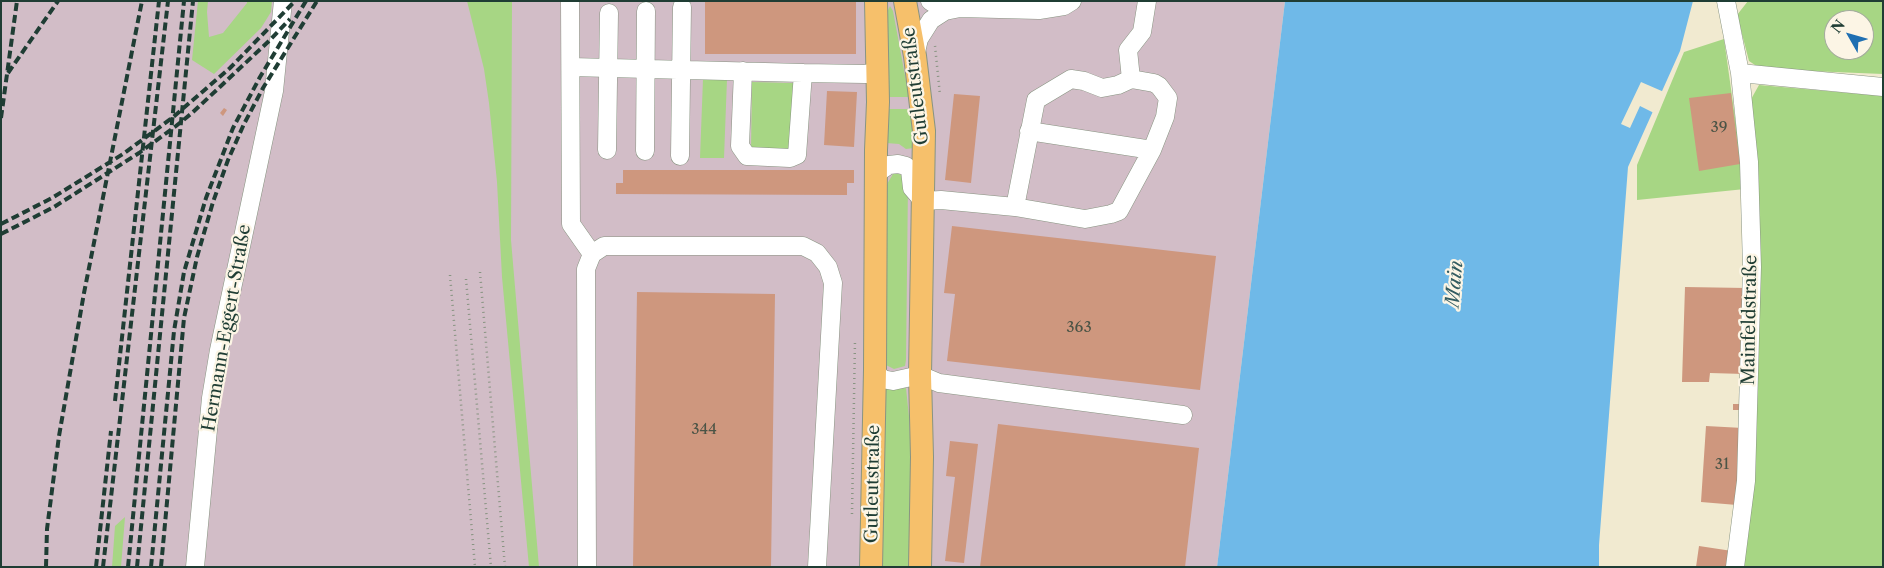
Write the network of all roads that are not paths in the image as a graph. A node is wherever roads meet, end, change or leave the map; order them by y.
1 (284, 1) edge
2 (570, 1) edge
3 (876, 1) edge
4 (905, 1) edge
5 (930, 1) edge
6 (1072, 1) edge
7 (1147, 1) edge
8 (1726, 1) edge
9 (682, 7) dead end
10 (646, 11) dead end
11 (945, 11) junction
12 (609, 13) dead end
13 (915, 56) junction
14 (571, 67) junction
15 (608, 68) junction
16 (645, 69) junction
17 (680, 70) junction
18 (743, 71) junction
19 (878, 72) junction
20 (803, 73) junction
21 (1740, 73) junction
22 (1130, 79) junction
23 (1883, 87) edge
24 (1030, 131) junction
25 (607, 150) dead end
26 (1152, 150) junction
27 (645, 151) dead end
28 (680, 156) dead end
29 (877, 173) junction
30 (923, 201) junction
31 (1014, 206) junction
32 (592, 254) junction
33 (875, 370) junction
34 (920, 375) junction
35 (1183, 415) dead end
36 (195, 567) edge
37 (587, 567) edge
38 (817, 567) edge
39 (870, 567) edge
40 (920, 567) edge
41 (1734, 567) edge

1 - 36 street, Hermann-Eggert-Straße
2 - 14 street
3 - 19 main road, Gutleutstraße
4 - 13 main road, Gutleutstraße
5 - 11 street
6 - 11 street
7 - 22 street
8 - 21 street, Mainfeldstraße
9 - 17 street
10 - 16 street
11 - 13 street
12 - 15 street
13 - 30 main road, Gutleutstraße
14 - 15 street
14 - 32 street
15 - 16 street
15 - 25 street
16 - 17 street
16 - 27 street
17 - 18 street
17 - 28 street
18 - 20 street
18 - 20 street
19 - 20 street
19 - 29 main road, Gutleutstraße
21 - 23 street
21 - 41 street, Mainfeldstraße
22 - 24 street
22 - 26 street
24 - 26 street
24 - 31 street
26 - 31 street
29 - 30 street, Gutleutstraße
29 - 33 main road, Gutleutstraße
30 - 31 street
30 - 34 main road, Gutleutstraße
32 - 37 street
32 - 38 street
33 - 34 street
33 - 39 main road, Gutleutstraße
34 - 35 street
34 - 40 main road, Gutleutstraße

